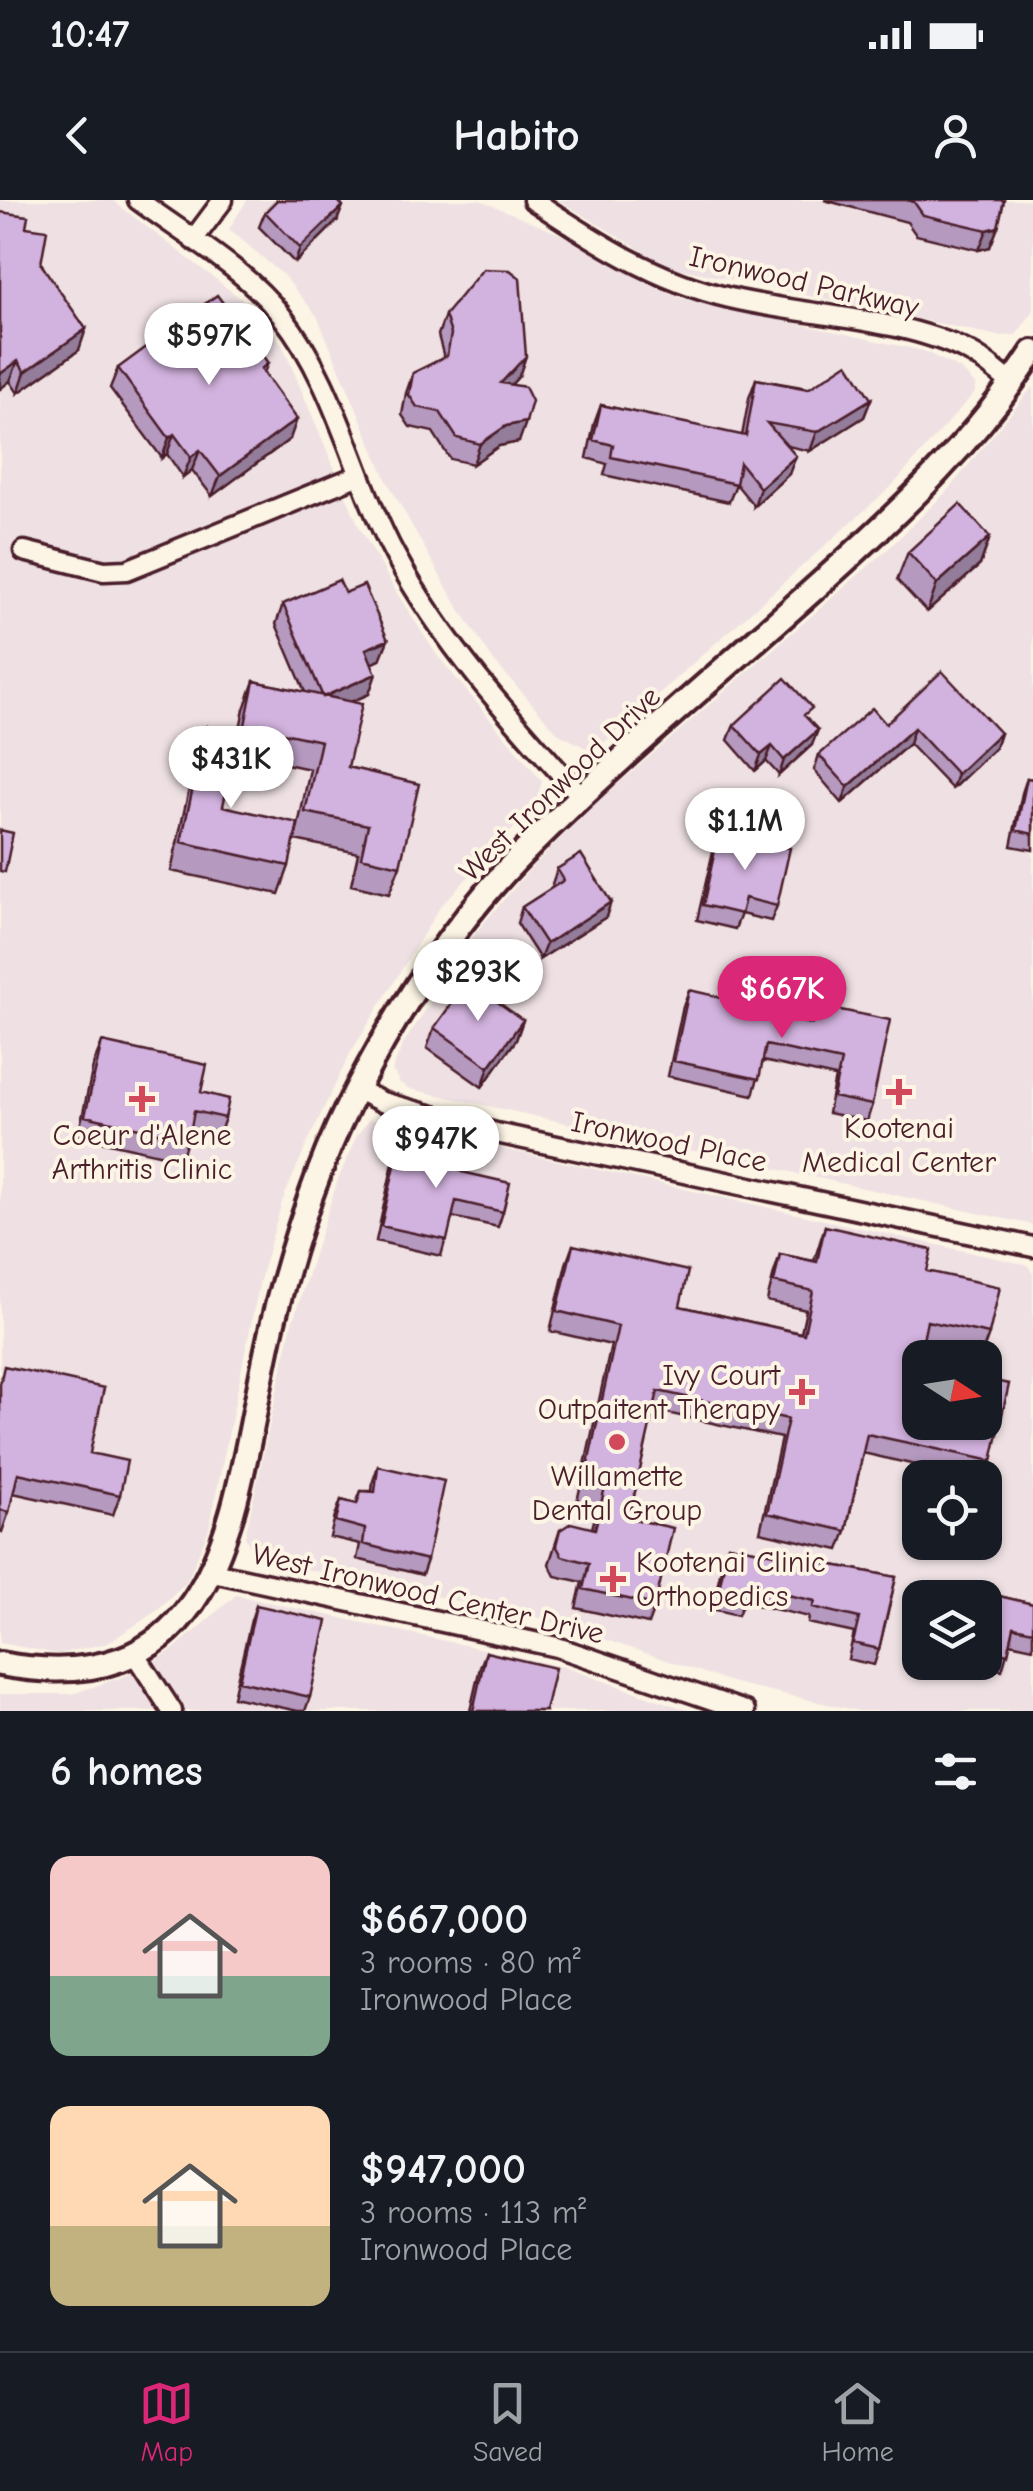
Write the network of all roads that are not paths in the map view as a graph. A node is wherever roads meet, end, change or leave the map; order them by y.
1 (138, 200) edge
2 (224, 200) edge
3 (534, 200) edge
4 (192, 240) junction
5 (1033, 352) edge
6 (1012, 383) junction
7 (359, 475) junction
8 (24, 551) dead end
9 (582, 797) junction
10 (356, 1089) junction
11 (1033, 1247) edge
12 (212, 1572) junction
13 (135, 1654) junction
14 (0, 1664) edge
15 (172, 1711) edge
16 (744, 1711) edge

1 - 4 street
2 - 4 street
3 - 6 street, Ironwood Parkway
4 - 7 street
5 - 6 street, West Ironwood Drive
6 - 9 street, West Ironwood Drive
7 - 8 street
7 - 9 street
9 - 10 street, West Ironwood Drive
10 - 11 street, Ironwood Place
10 - 12 street, West Ironwood Drive
12 - 13 street, West Ironwood Drive
12 - 16 street, West Ironwood Center Drive
13 - 14 street, West Ironwood Drive
13 - 15 street

